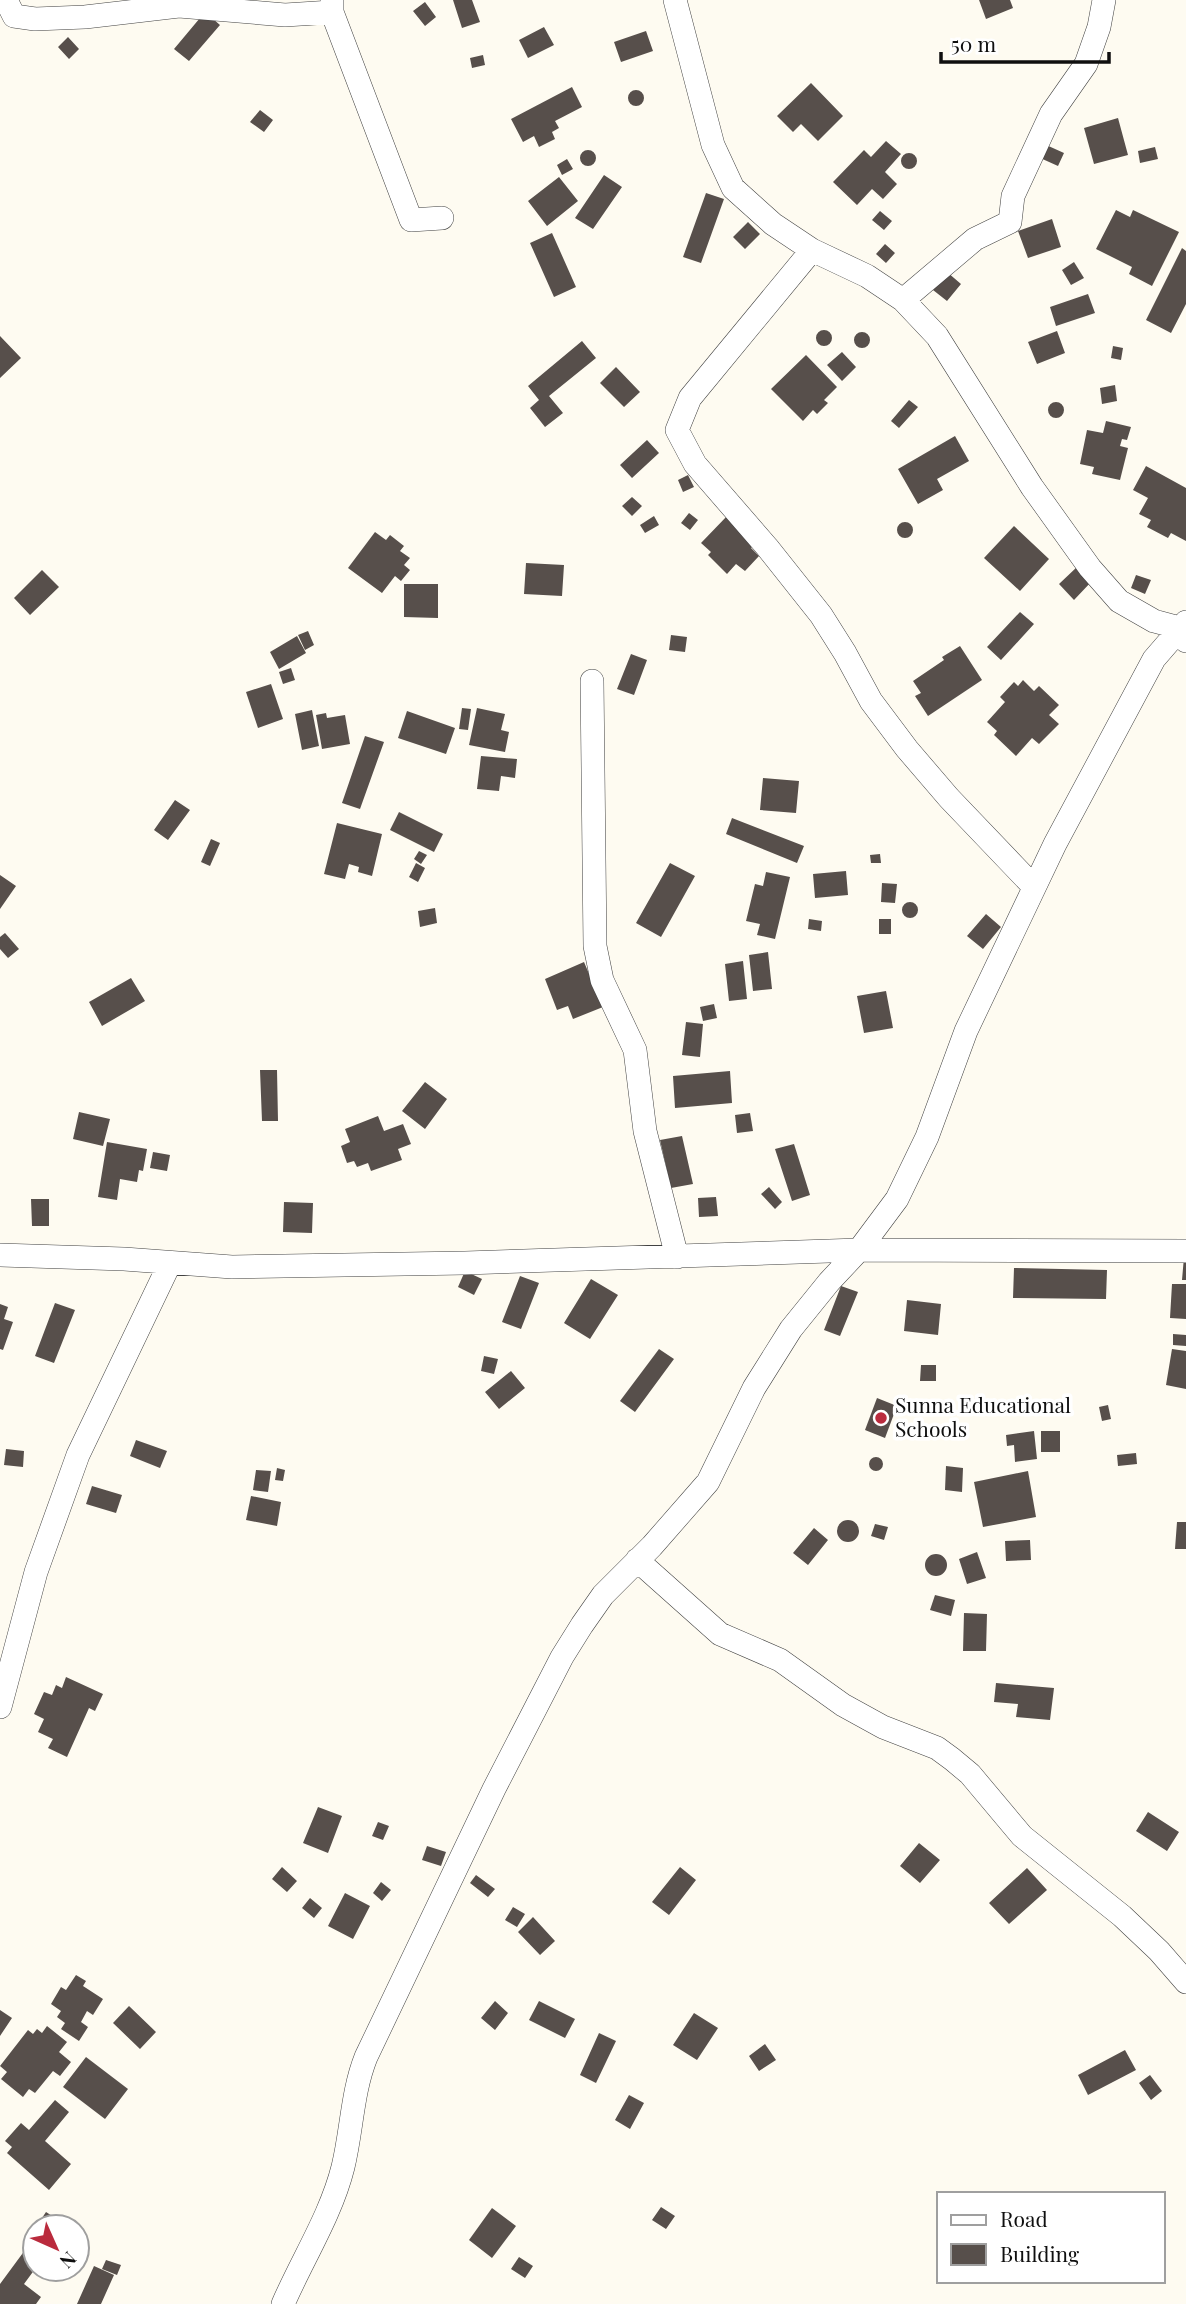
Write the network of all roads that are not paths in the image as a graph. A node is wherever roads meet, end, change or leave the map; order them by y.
1 (6, 0) edge
2 (675, 0) edge
3 (1104, 0) edge
4 (332, 6) edge
5 (442, 218) dead end
6 (812, 250) junction
7 (903, 300) junction
8 (1184, 630) edge
9 (592, 681) dead end
10 (1034, 887) junction
11 (859, 1250) junction
12 (1186, 1251) edge
13 (0, 1255) edge
14 (677, 1257) junction
15 (170, 1263) junction
16 (637, 1560) junction
17 (0, 1707) edge
18 (1186, 1982) edge
19 (283, 2304) edge

1 - 4 street
2 - 6 street
3 - 7 street
4 - 5 street
6 - 7 street
6 - 10 street
7 - 8 street
8 - 10 street
9 - 14 street
10 - 11 street
11 - 12 street
11 - 14 street
11 - 16 street
13 - 15 street
14 - 15 street
15 - 17 street
16 - 18 street
16 - 19 street

